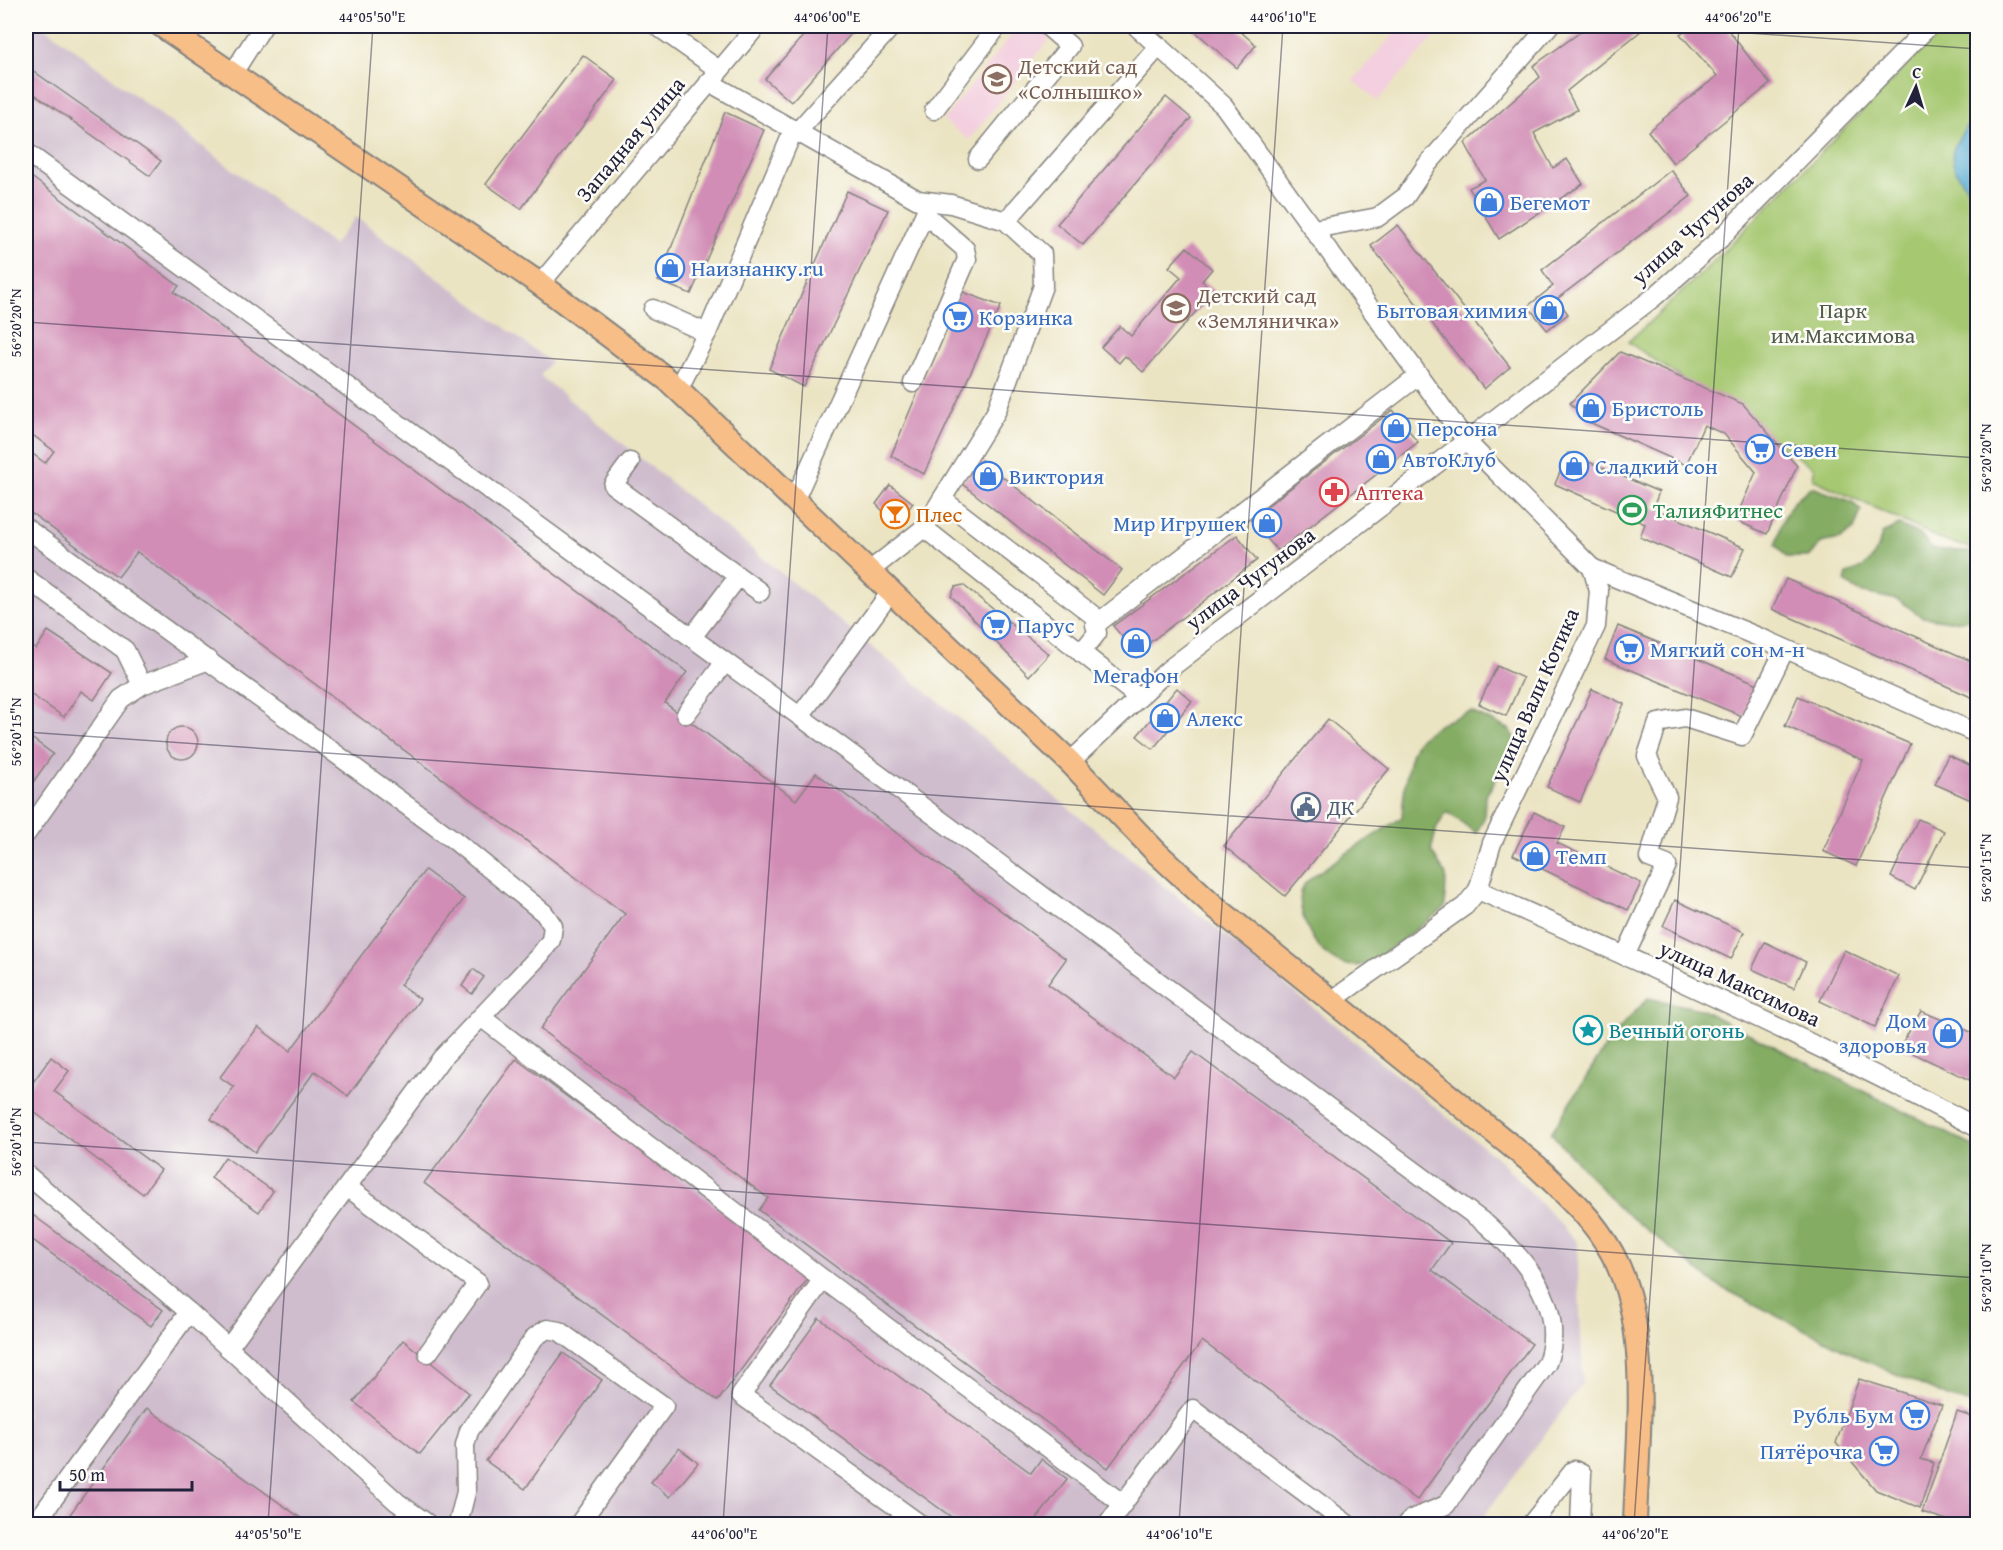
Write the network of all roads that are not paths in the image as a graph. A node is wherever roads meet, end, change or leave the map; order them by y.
1 (162, 26) edge
2 (263, 26) edge
3 (657, 26) edge
4 (757, 26) edge
5 (892, 26) edge
6 (998, 26) edge
7 (1047, 26) edge
8 (1136, 26) edge
9 (1549, 26) edge
10 (1929, 26) edge
11 (1159, 46) junction
12 (233, 73) junction
13 (714, 76) junction
14 (933, 110) dead end
15 (796, 130) junction
16 (26, 152) edge
17 (978, 159) dead end
18 (928, 208) junction
19 (1006, 220) junction
20 (1314, 229) junction
21 (540, 284) junction
22 (652, 309) dead end
23 (707, 333) junction
24 (1419, 375) junction
25 (913, 382) dead end
26 (678, 390) junction
27 (1467, 442) junction
28 (630, 462) dead end
29 (942, 498) junction
30 (794, 501) junction
31 (26, 528) edge
32 (924, 528) junction
33 (1592, 568) junction
34 (868, 572) junction
35 (738, 577) junction
36 (26, 578) edge
37 (760, 592) dead end
38 (890, 593) junction
39 (1095, 625) junction
40 (692, 637) junction
41 (1785, 649) junction
42 (1081, 653) junction
43 (209, 660) junction
44 (725, 662) junction
45 (142, 685) junction
46 (1139, 698) junction
47 (686, 714) dead end
48 (800, 716) junction
49 (1977, 734) edge
50 (1070, 762) junction
51 (26, 834) edge
52 (1478, 891) junction
53 (1625, 956) junction
54 (1331, 1001) junction
55 (481, 1017) junction
56 (1977, 1128) edge
57 (26, 1174) edge
58 (347, 1187) junction
59 (823, 1279) junction
60 (189, 1312) junction
61 (228, 1348) junction
62 (428, 1353) dead end
63 (1123, 1504) junction
64 (35, 1524) edge
65 (428, 1524) edge
66 (458, 1524) edge
67 (579, 1524) edge
68 (920, 1524) edge
69 (1108, 1524) edge
70 (1347, 1524) edge
71 (1407, 1524) edge
72 (1531, 1524) edge
73 (1580, 1524) edge
74 (1635, 1524) edge

1 - 12 main road
2 - 12 street
3 - 13 street
4 - 13 street, Западная улица
5 - 15 street
6 - 14 street
7 - 17 street
8 - 11 street
9 - 20 street
10 - 27 street, улица Чугунова
11 - 19 street
11 - 20 street
12 - 21 main road
13 - 15 street
13 - 21 street, Западная улица
15 - 18 street
15 - 23 street
16 - 40 street
18 - 19 street
18 - 25 street
18 - 30 street
19 - 29 street
20 - 24 street
21 - 26 main road
22 - 23 street
23 - 26 street
24 - 27 street
24 - 39 street
26 - 30 main road
27 - 33 street
27 - 46 street, улица Чугунова
28 - 35 street
29 - 32 street
29 - 39 street
30 - 34 main road
31 - 43 street
32 - 34 street
32 - 42 street
33 - 41 street
33 - 52 street, улица Вали Котика
34 - 38 main road
35 - 37 street
35 - 40 street
36 - 45 street
38 - 48 street
38 - 50 main road
39 - 42 street
40 - 44 street
41 - 49 street
41 - 53 street
42 - 46 street
43 - 45 street
43 - 55 street
44 - 47 street
44 - 48 street
45 - 51 street
46 - 50 street, улица Чугунова
48 - 71 street
50 - 54 main road
52 - 53 street, улица Максимова
52 - 54 street, улица Вали Котика
53 - 56 street, улица Максимова
54 - 74 main road
55 - 58 street
55 - 59 street
57 - 60 street
58 - 61 street
58 - 62 street
59 - 63 street
59 - 68 street
60 - 61 street
60 - 64 street
61 - 65 street
63 - 69 street
63 - 70 street
66 - 67 street
72 - 73 street

